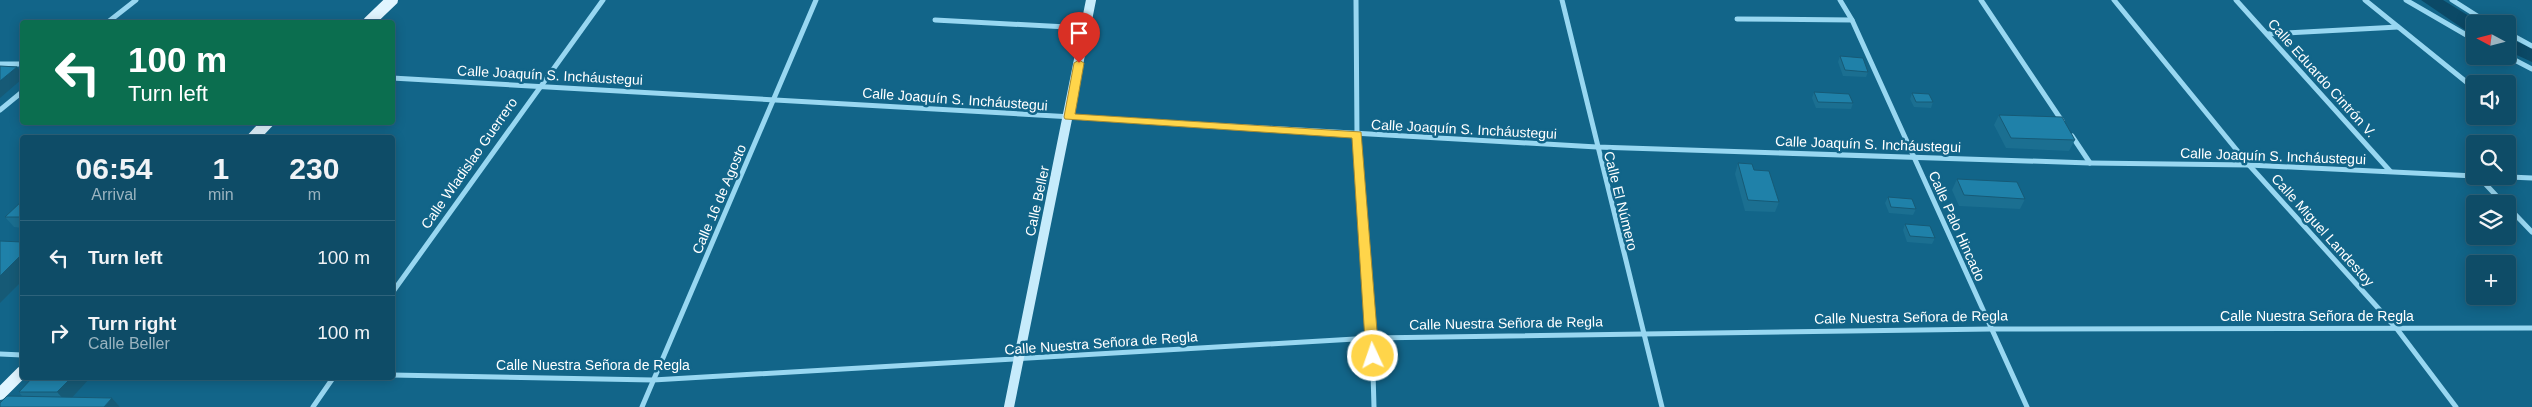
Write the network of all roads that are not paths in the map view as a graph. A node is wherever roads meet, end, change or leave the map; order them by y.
1 (136, 0) edge
2 (392, 0) edge
3 (603, 0) edge
4 (816, 0) edge
5 (1092, 0) edge
6 (1356, 0) edge
7 (1562, 0) edge
8 (1840, 0) edge
9 (1981, 0) edge
10 (2114, 0) edge
11 (2236, 0) edge
12 (2365, 0) edge
13 (2406, 0) edge
14 (2452, 0) edge
15 (2476, 15) edge
16 (1736, 19) dead end
17 (111, 20) edge
18 (371, 20) edge
19 (935, 20) dead end
20 (1852, 20) junction
21 (2398, 27) junction
22 (1086, 28) junction
23 (2266, 34) junction
24 (2466, 35) edge
25 (2516, 37) edge
26 (2532, 46) edge
27 (2516, 61) edge
28 (0, 64) edge
29 (20, 64) edge
30 (2532, 69) edge
31 (395, 78) edge
32 (2466, 82) edge
33 (540, 86) junction
34 (20, 94) edge
35 (774, 98) junction
36 (0, 110) edge
37 (1069, 117) junction
38 (265, 125) edge
39 (256, 135) edge
40 (1357, 135) junction
41 (1597, 147) junction
42 (1914, 157) junction
43 (2090, 163) junction
44 (2248, 165) junction
45 (2390, 171) junction
46 (2466, 175) edge
47 (2516, 177) edge
48 (2532, 178) edge
49 (2485, 185) edge
50 (2495, 195) edge
51 (2516, 215) edge
52 (2532, 232) edge
53 (395, 289) edge
54 (2397, 328) junction
55 (2532, 328) edge
56 (1991, 329) junction
57 (1642, 333) junction
58 (1372, 338) junction
59 (0, 354) edge
60 (20, 355) edge
61 (1018, 361) junction
62 (20, 374) edge
63 (395, 375) edge
64 (332, 380) edge
65 (653, 380) junction
66 (0, 394) edge
67 (313, 407) edge
68 (642, 407) edge
69 (1010, 407) edge
70 (1374, 407) edge
71 (1662, 407) edge
72 (2027, 407) edge
73 (2456, 407) edge

1 - 17 street
2 - 18 main road
3 - 33 street, Calle Wladislao Guerrero
4 - 35 street, Calle 16 de Agosto
5 - 22 main road, Calle Beller
6 - 40 street
7 - 41 street, Calle El Número
8 - 20 street, Calle Palo Hincado
9 - 43 street
10 - 44 street, Calle Miguel Landestoy
11 - 23 street, Calle Eduardo Cintrón V.
12 - 21 street
13 - 24 street
14 - 15 street
16 - 20 street
19 - 22 street
20 - 42 street, Calle Palo Hincado
21 - 23 street
21 - 32 street
22 - 37 main road, Calle Beller
23 - 45 street, Calle Eduardo Cintrón V.
25 - 26 street
27 - 30 street
28 - 29 street
31 - 33 street, Calle Joaquín S. Incháustegui
33 - 35 street, Calle Joaquín S. Incháustegui
33 - 53 street, Calle Wladislao Guerrero
34 - 36 street
35 - 37 street, Calle Joaquín S. Incháustegui
35 - 65 street, Calle 16 de Agosto
37 - 40 street, Calle Joaquín S. Incháustegui
37 - 61 main road, Calle Beller
38 - 39 main road
40 - 41 street, Calle Joaquín S. Incháustegui
40 - 58 street
41 - 42 street, Calle Joaquín S. Incháustegui
41 - 57 street, Calle El Número
42 - 43 street, Calle Joaquín S. Incháustegui
42 - 56 street, Calle Palo Hincado
43 - 44 street, Calle Joaquín S. Incháustegui
44 - 45 street, Calle Joaquín S. Incháustegui
44 - 54 street, Calle Miguel Landestoy
45 - 46 street, Calle Joaquín S. Incháustegui
47 - 48 street
49 - 50 street
51 - 52 street
54 - 55 street, Calle Nuestra Señora de Regla
54 - 56 street, Calle Nuestra Señora de Regla
54 - 73 street, Calle Miguel Landestoy
56 - 57 street, Calle Nuestra Señora de Regla
56 - 72 street, Calle Palo Hincado
57 - 58 street, Calle Nuestra Señora de Regla
57 - 71 street, Calle El Número
58 - 61 street, Calle Nuestra Señora de Regla
58 - 70 street
59 - 60 street
61 - 65 street, Calle Nuestra Señora de Regla
61 - 69 main road, Calle Beller
62 - 66 main road
63 - 65 street, Calle Nuestra Señora de Regla
64 - 67 street
65 - 68 street, Calle 16 de Agosto

